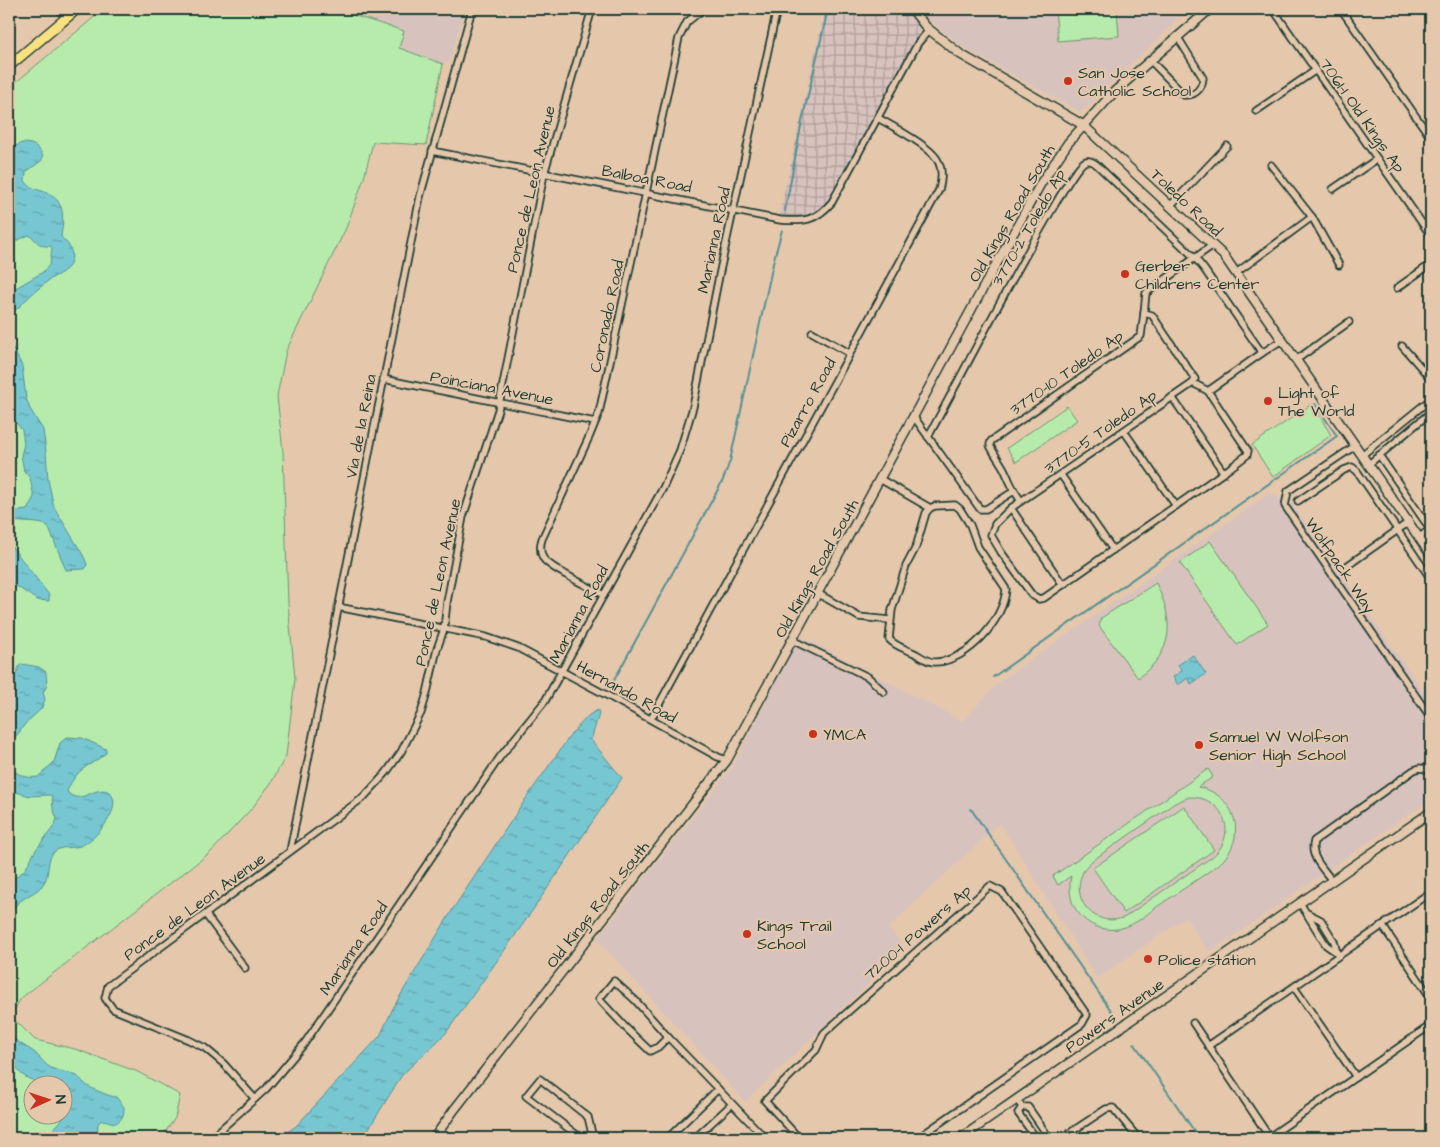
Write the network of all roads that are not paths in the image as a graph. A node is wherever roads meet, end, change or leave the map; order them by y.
1 (58, 9) edge
2 (77, 9) edge
3 (472, 9) edge
4 (592, 9) edge
5 (703, 9) edge
6 (777, 9) edge
7 (912, 9) edge
8 (1210, 9) edge
9 (1273, 9) edge
10 (1341, 9) edge
11 (66, 18) junction
12 (929, 30) junction
13 (1177, 36) junction
14 (1150, 60) junction
15 (9, 66) edge
16 (1316, 70) junction
17 (1256, 111) dead end
18 (878, 118) junction
19 (1083, 125) junction
20 (1431, 138) edge
21 (1227, 146) dead end
22 (432, 151) junction
23 (1378, 159) junction
24 (1271, 164) dead end
25 (544, 174) junction
26 (1333, 189) dead end
27 (646, 192) junction
28 (1171, 205) junction
29 (734, 210) junction
30 (1312, 217) junction
31 (1431, 236) edge
32 (1213, 246) junction
33 (1195, 258) junction
34 (1339, 264) dead end
35 (1431, 264) edge
36 (1236, 273) junction
37 (1397, 288) dead end
38 (1144, 313) junction
39 (1350, 322) dead end
40 (812, 332) dead end
41 (1282, 340) junction
42 (1402, 346) dead end
43 (850, 353) junction
44 (1262, 353) junction
45 (1296, 360) junction
46 (1431, 378) edge
47 (383, 379) junction
48 (1193, 383) junction
49 (1208, 391) junction
50 (1172, 397) junction
51 (1431, 399) edge
52 (499, 403) junction
53 (1431, 412) edge
54 (914, 417) junction
55 (595, 422) junction
56 (1124, 431) junction
57 (928, 437) junction
58 (1355, 446) junction
59 (1362, 455) junction
60 (1379, 455) junction
61 (1368, 464) junction
62 (1224, 473) junction
63 (1060, 475) junction
64 (880, 478) junction
65 (1014, 491) junction
66 (1021, 501) junction
67 (1298, 501) dead end
68 (1176, 506) junction
69 (930, 508) junction
70 (1010, 508) junction
71 (1409, 522) junction
72 (1397, 529) junction
73 (1431, 529) edge
74 (1419, 538) junction
75 (1113, 550) junction
76 (1431, 555) edge
77 (1344, 568) dead end
78 (1431, 579) edge
79 (1063, 585) junction
80 (817, 593) junction
81 (604, 595) junction
82 (338, 607) junction
83 (890, 620) junction
84 (444, 629) junction
85 (792, 640) junction
86 (563, 671) junction
87 (884, 692) dead end
88 (1431, 718) edge
89 (651, 719) junction
90 (727, 760) junction
91 (1431, 770) edge
92 (1431, 812) edge
93 (290, 852) junction
94 (1332, 881) junction
95 (1431, 892) edge
96 (1300, 903) junction
97 (1307, 913) junction
98 (206, 915) junction
99 (1382, 926) junction
100 (1338, 954) junction
101 (245, 968) dead end
102 (1294, 987) junction
103 (1431, 998) edge
104 (1193, 1023) dead end
105 (1431, 1025) edge
106 (668, 1037) junction
107 (1208, 1046) junction
108 (1356, 1077) junction
109 (718, 1089) junction
110 (255, 1099) junction
111 (1016, 1100) junction
112 (732, 1104) junction
113 (1022, 1107) junction
114 (211, 1138) edge
115 (434, 1138) edge
116 (582, 1138) edge
117 (593, 1138) edge
118 (668, 1138) edge
119 (695, 1138) edge
120 (764, 1138) edge
121 (798, 1138) edge
122 (918, 1138) edge
123 (961, 1138) edge
124 (1036, 1138) edge
125 (1047, 1138) edge
126 (1062, 1138) edge
127 (1138, 1138) edge
128 (1269, 1138) edge

1 - 11 street
2 - 11 main road
3 - 22 street, Via de la Reina
4 - 25 street, Ponce de Leon Avenue
5 - 27 street, Coronado Road
6 - 29 street, Marianna Road
7 - 12 street, Toledo Road
8 - 13 street, Old Kings Road South
9 - 16 street, 7061-1 Old Kings Ap
10 - 20 street
11 - 15 main road
12 - 18 street, Balboa Road
12 - 19 street, Toledo Road
13 - 14 street, Old Kings Road South
13 - 14 street
14 - 19 street, Old Kings Road South
16 - 17 street
16 - 23 street, 7061-1 Old Kings Ap
18 - 29 street, Balboa Road
18 - 43 street, Pizarro Road
19 - 28 street, Toledo Road
19 - 54 street, Old Kings Road South
21 - 28 street
22 - 25 street, Balboa Road
22 - 47 street, Via de la Reina
23 - 26 street
23 - 31 street, 7061-1 Old Kings Ap
24 - 30 street
25 - 27 street, Balboa Road
25 - 52 street, Ponce de Leon Avenue
27 - 29 street, Balboa Road
27 - 55 street, Coronado Road
28 - 32 street, Toledo Road
29 - 81 street, Marianna Road
30 - 34 street
30 - 36 street
32 - 33 street
32 - 36 street, Toledo Road
33 - 38 street
33 - 44 street, 3770-2 Toledo Ap
33 - 57 street, 3770-2 Toledo Ap
35 - 37 street
36 - 41 street, Toledo Road
38 - 48 street
38 - 65 street, 3770-10 Toledo Ap
39 - 45 street
40 - 43 street
41 - 44 street
41 - 45 street, Toledo Road
42 - 46 street
43 - 89 street, Pizarro Road
44 - 49 street
45 - 58 street, Toledo Road
47 - 52 street, Poinciana Avenue
47 - 82 street, Via de la Reina
48 - 49 street
48 - 50 street, 3770-5 Toledo Ap
49 - 62 street
50 - 56 street, 3770-5 Toledo Ap
50 - 62 street
51 - 59 street
52 - 55 street, Poinciana Avenue
52 - 84 street, Ponce de Leon Avenue
53 - 60 street
54 - 57 street
54 - 64 street, Old Kings Road South
55 - 81 street, Coronado Road
56 - 63 street, 3770-5 Toledo Ap
56 - 68 street
57 - 65 street
58 - 59 street, Toledo Road
58 - 88 street, Wolfpack Way
59 - 61 street, Toledo Road
60 - 61 street
60 - 73 street
61 - 71 street, Toledo Road
62 - 68 street
63 - 66 street, 3770-5 Toledo Ap
63 - 75 street
64 - 69 street
64 - 80 street, Old Kings Road South
65 - 66 street, 3770-10 Toledo Ap
66 - 70 street
67 - 72 street
68 - 75 street
69 - 83 street
69 - 83 street
70 - 79 street
70 - 79 street
71 - 72 street
71 - 74 street, Toledo Road
72 - 77 street
72 - 78 street
73 - 74 street
74 - 76 street, Toledo Road
75 - 79 street
80 - 83 street
80 - 85 street, Old Kings Road South
81 - 86 street, Marianna Road
82 - 84 street, Hernando Road
82 - 93 street, Via de la Reina
84 - 86 street, Hernando Road
84 - 93 street, Ponce de Leon Avenue
85 - 87 street
85 - 90 street, Old Kings Road South
86 - 89 street, Hernando Road
86 - 110 street, Marianna Road
89 - 90 street, Hernando Road
90 - 115 street, Old Kings Road South
91 - 94 street
92 - 94 street, Powers Avenue
93 - 98 street, Ponce de Leon Avenue
94 - 96 street, Powers Avenue
95 - 99 street
96 - 97 street
96 - 111 street, Powers Avenue
97 - 100 street
97 - 100 street
98 - 101 street
98 - 110 street, Ponce de Leon Avenue
99 - 100 street
99 - 103 street
100 - 102 street
102 - 107 street
102 - 108 street
104 - 107 street
105 - 108 street
106 - 106 street
106 - 109 street
107 - 128 street
108 - 128 street
109 - 112 street
109 - 118 street
110 - 114 street, Marianna Road
111 - 113 street
111 - 123 street, Powers Avenue
112 - 119 street
112 - 120 street
113 - 124 street
113 - 125 street
116 - 117 street
121 - 122 street, 7200-1 Powers Ap
126 - 127 street

